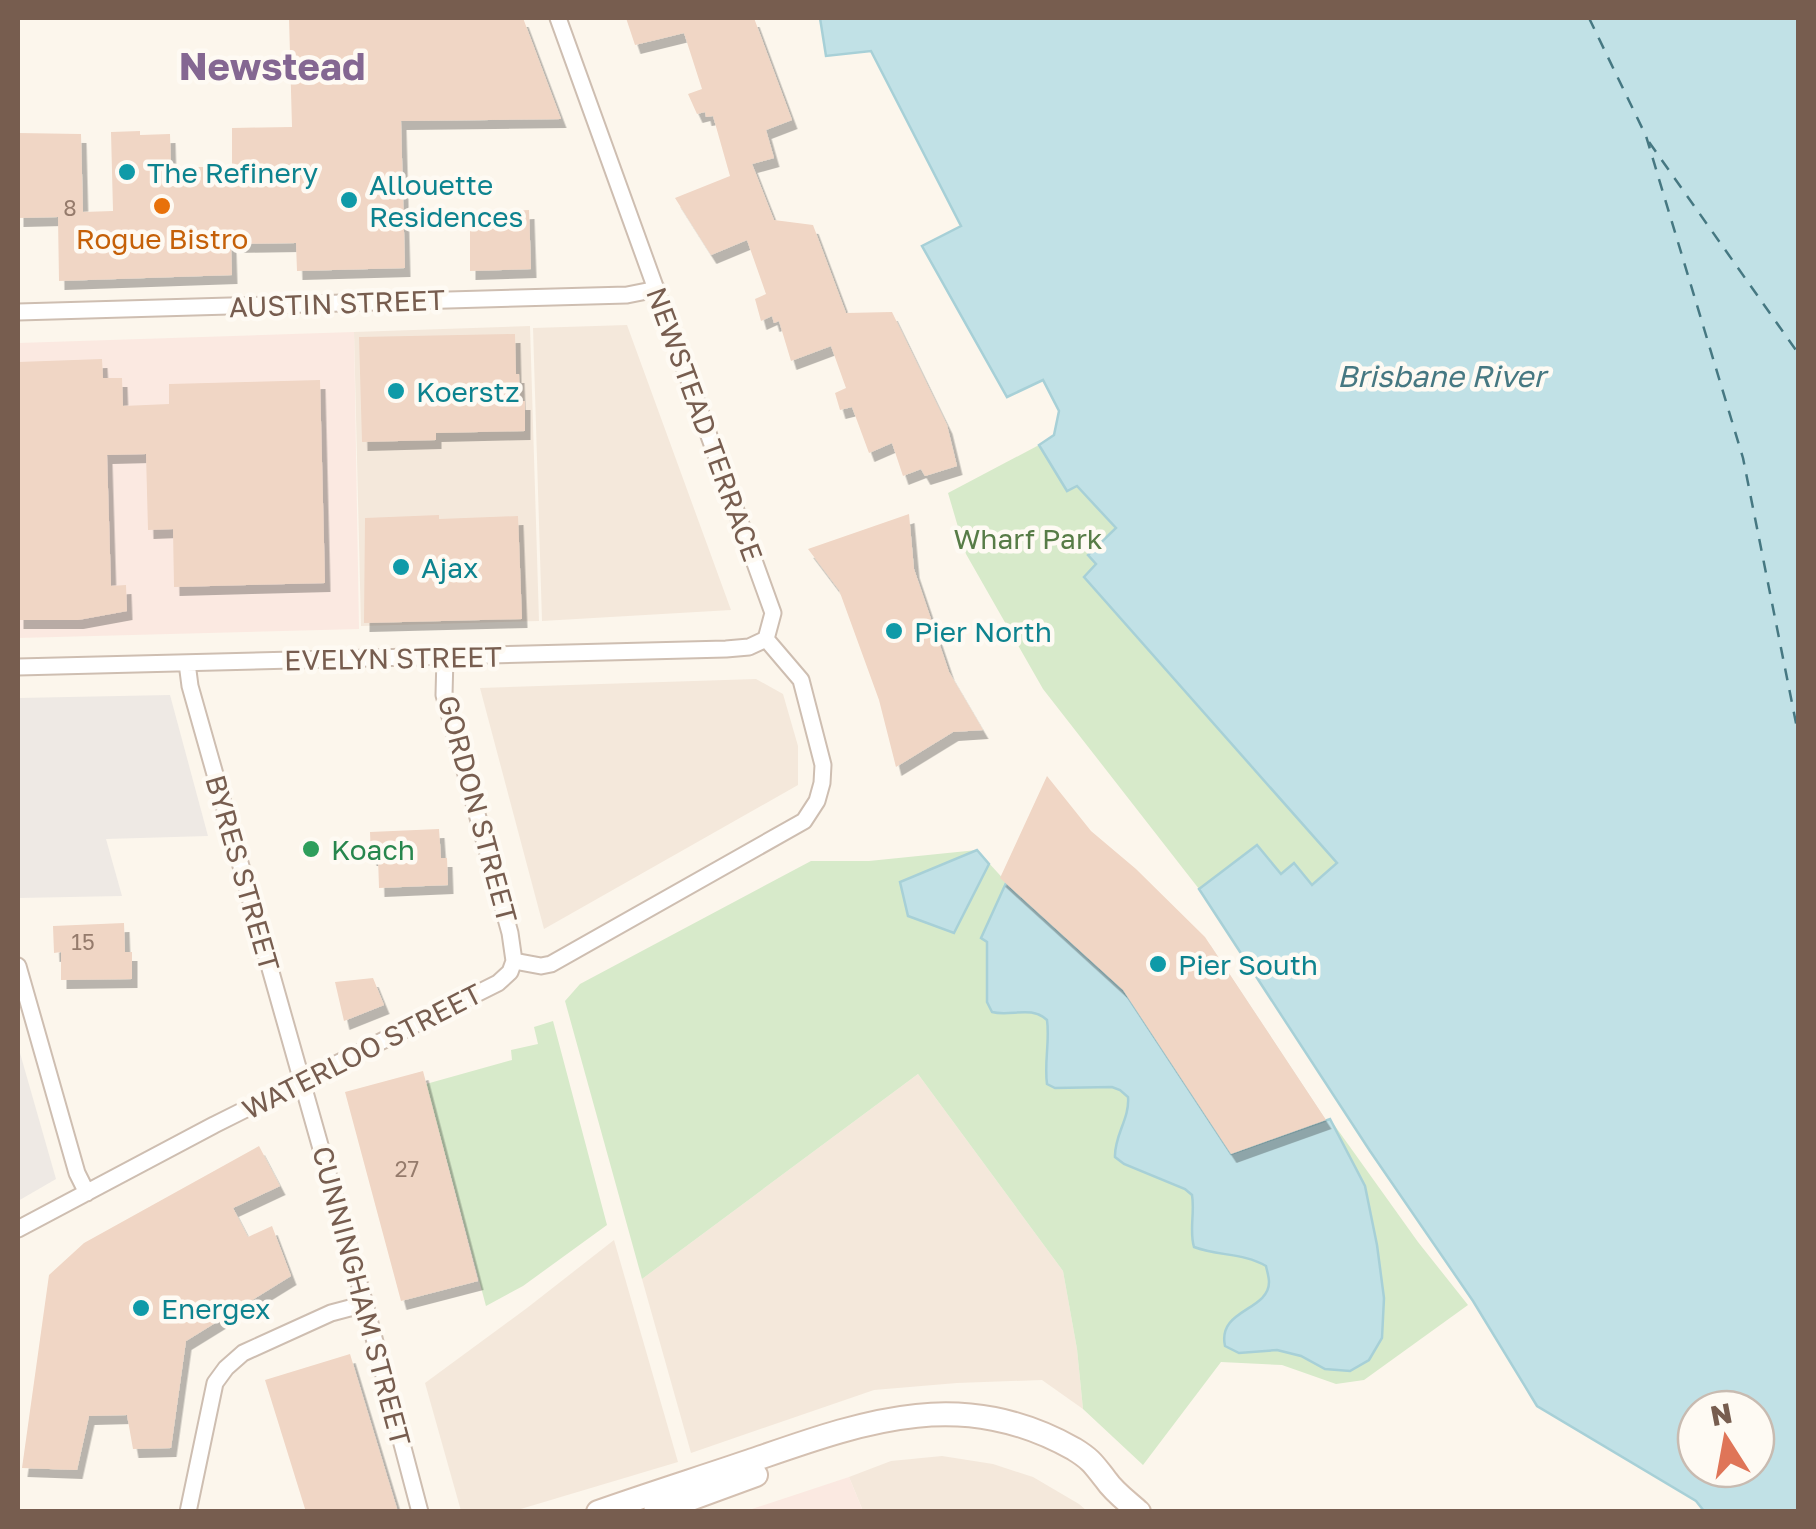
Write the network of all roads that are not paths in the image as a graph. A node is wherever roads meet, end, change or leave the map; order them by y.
1 (558, 18) edge
2 (656, 289) junction
3 (18, 312) edge
4 (766, 639) junction
5 (445, 656) junction
6 (186, 663) junction
7 (18, 667) edge
8 (514, 961) junction
9 (18, 966) edge
10 (303, 1082) junction
11 (87, 1193) junction
12 (18, 1229) edge
13 (365, 1304) junction
14 (1106, 1482) junction
15 (188, 1512) edge
16 (420, 1512) edge
17 (598, 1512) edge
18 (655, 1512) edge
19 (1139, 1512) edge

1 - 2 street, NEWSTEAD TERRACE
2 - 3 street, AUSTIN STREET
2 - 4 street, NEWSTEAD TERRACE
4 - 5 street, EVELYN STREET
4 - 8 street
5 - 6 street, EVELYN STREET
5 - 8 street, GORDON STREET
6 - 7 street, EVELYN STREET
6 - 10 street, BYRES STREET
8 - 10 street, WATERLOO STREET
9 - 11 street
10 - 11 street, WATERLOO STREET
10 - 13 street, CUNNINGHAM STREET
11 - 12 street, WATERLOO STREET
13 - 15 street
13 - 16 street, CUNNINGHAM STREET
14 - 17 street
14 - 18 street
14 - 19 street

